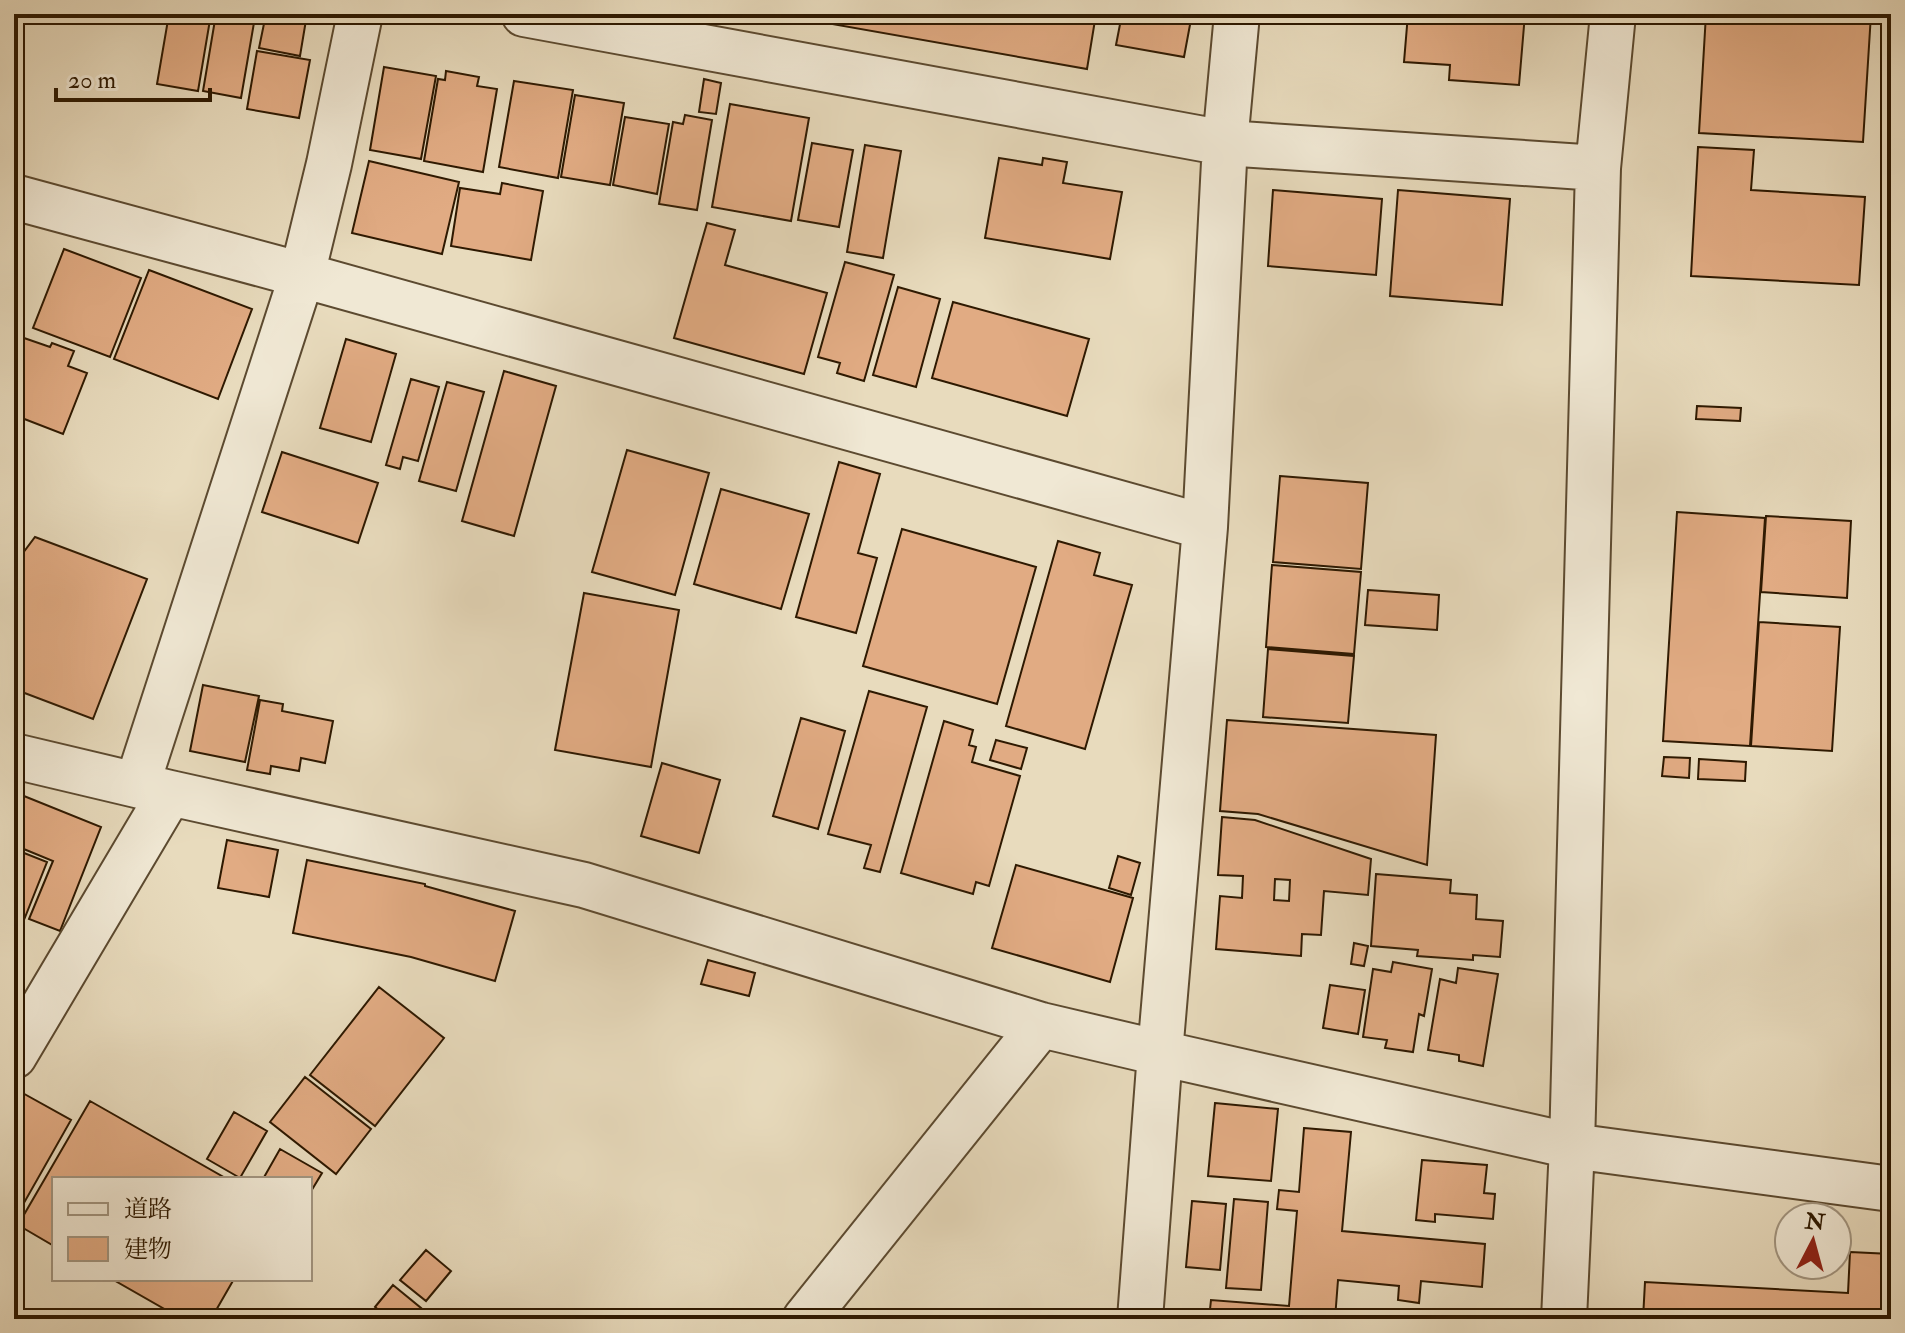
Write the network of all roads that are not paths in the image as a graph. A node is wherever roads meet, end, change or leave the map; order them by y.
1 (360, 14) edge
2 (524, 14) edge
3 (1237, 14) edge
4 (1613, 14) edge
5 (1225, 143) junction
6 (1598, 168) junction
7 (14, 197) edge
8 (302, 275) junction
9 (1205, 527) junction
10 (14, 756) edge
11 (153, 789) junction
12 (1041, 1025) junction
13 (1160, 1053) junction
14 (14, 1056) edge
15 (1572, 1146) junction
16 (1891, 1189) edge
17 (805, 1319) edge
18 (1140, 1319) edge
19 (1564, 1319) edge

1 - 8 street
2 - 5 street
3 - 5 street
4 - 6 street
5 - 6 street
5 - 9 street
6 - 15 street
7 - 8 street
8 - 9 street
8 - 11 street
9 - 13 street
10 - 11 street
11 - 12 street
11 - 14 street
12 - 13 street
12 - 17 street
13 - 15 street
13 - 18 street
15 - 16 street
15 - 19 street

